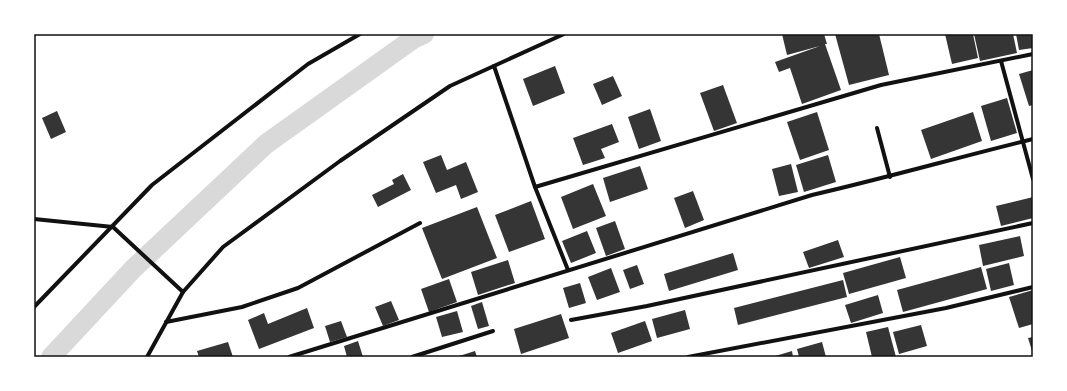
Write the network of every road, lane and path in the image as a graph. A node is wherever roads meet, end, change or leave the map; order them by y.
1 (360, 34) edge
2 (564, 34) edge
3 (1033, 54) edge
4 (1001, 61) junction
5 (494, 66) junction
6 (877, 128) dead end
7 (1033, 139) edge
8 (1022, 142) junction
9 (890, 177) junction
10 (1033, 179) edge
11 (535, 187) junction
12 (34, 219) edge
13 (420, 223) dead end
14 (1033, 223) edge
15 (113, 226) junction
16 (568, 270) junction
17 (1033, 288) edge
18 (183, 292) junction
19 (34, 308) edge
20 (571, 320) dead end
21 (166, 322) junction
22 (493, 331) dead end
23 (147, 357) edge
24 (289, 357) edge
25 (412, 357) edge
26 (688, 357) edge

1 - 15 street
2 - 5 street
3 - 4 street
4 - 8 street
4 - 11 street
5 - 11 street
5 - 18 street
6 - 9 street
7 - 8 street
8 - 9 street
8 - 10 street
9 - 16 street
11 - 16 street
12 - 15 street
13 - 21 street
14 - 20 street
15 - 18 street
15 - 19 street
16 - 24 street
17 - 26 street
18 - 21 street
21 - 23 street
22 - 25 street

